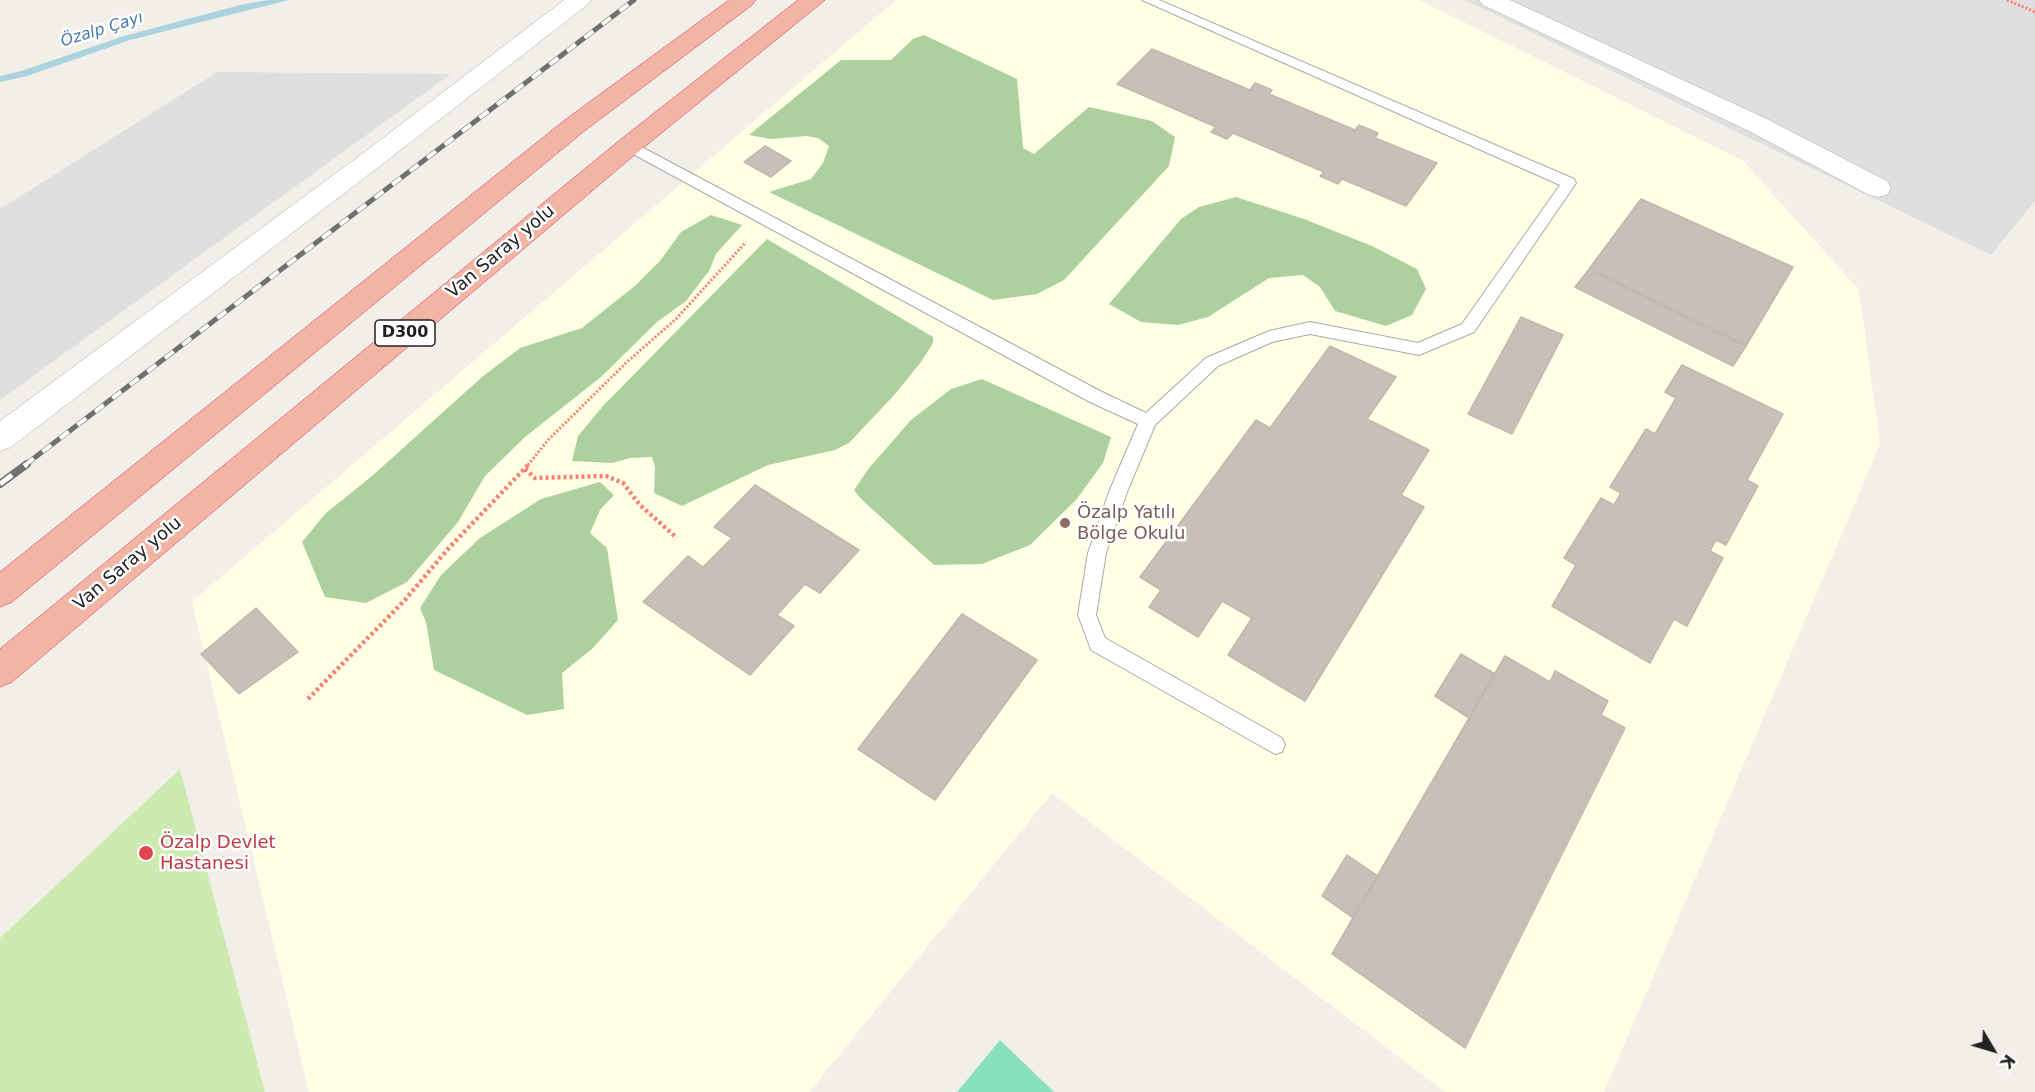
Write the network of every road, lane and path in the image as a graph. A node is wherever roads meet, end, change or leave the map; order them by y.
1 (579, 0) edge
2 (744, 0) edge
3 (813, 0) edge
4 (1148, 0) edge
5 (1491, 0) edge
6 (2007, 0) edge
7 (2035, 12) edge
8 (630, 146) junction
9 (1878, 188) dead end
10 (766, 219) junction
11 (1148, 421) junction
12 (0, 438) edge
13 (525, 469) junction
14 (677, 537) dead end
15 (0, 592) edge
16 (0, 671) edge
17 (308, 699) dead end
18 (1275, 746) dead end

1 - 12 street
2 - 15 highway, D300
3 - 8 highway, Van Saray yolu / D300
4 - 11 lane
5 - 9 street
6 - 7 path
8 - 10 lane
8 - 16 highway, Van Saray yolu / D300
10 - 11 lane
10 - 13 path
11 - 18 lane
13 - 14 path
13 - 17 path

